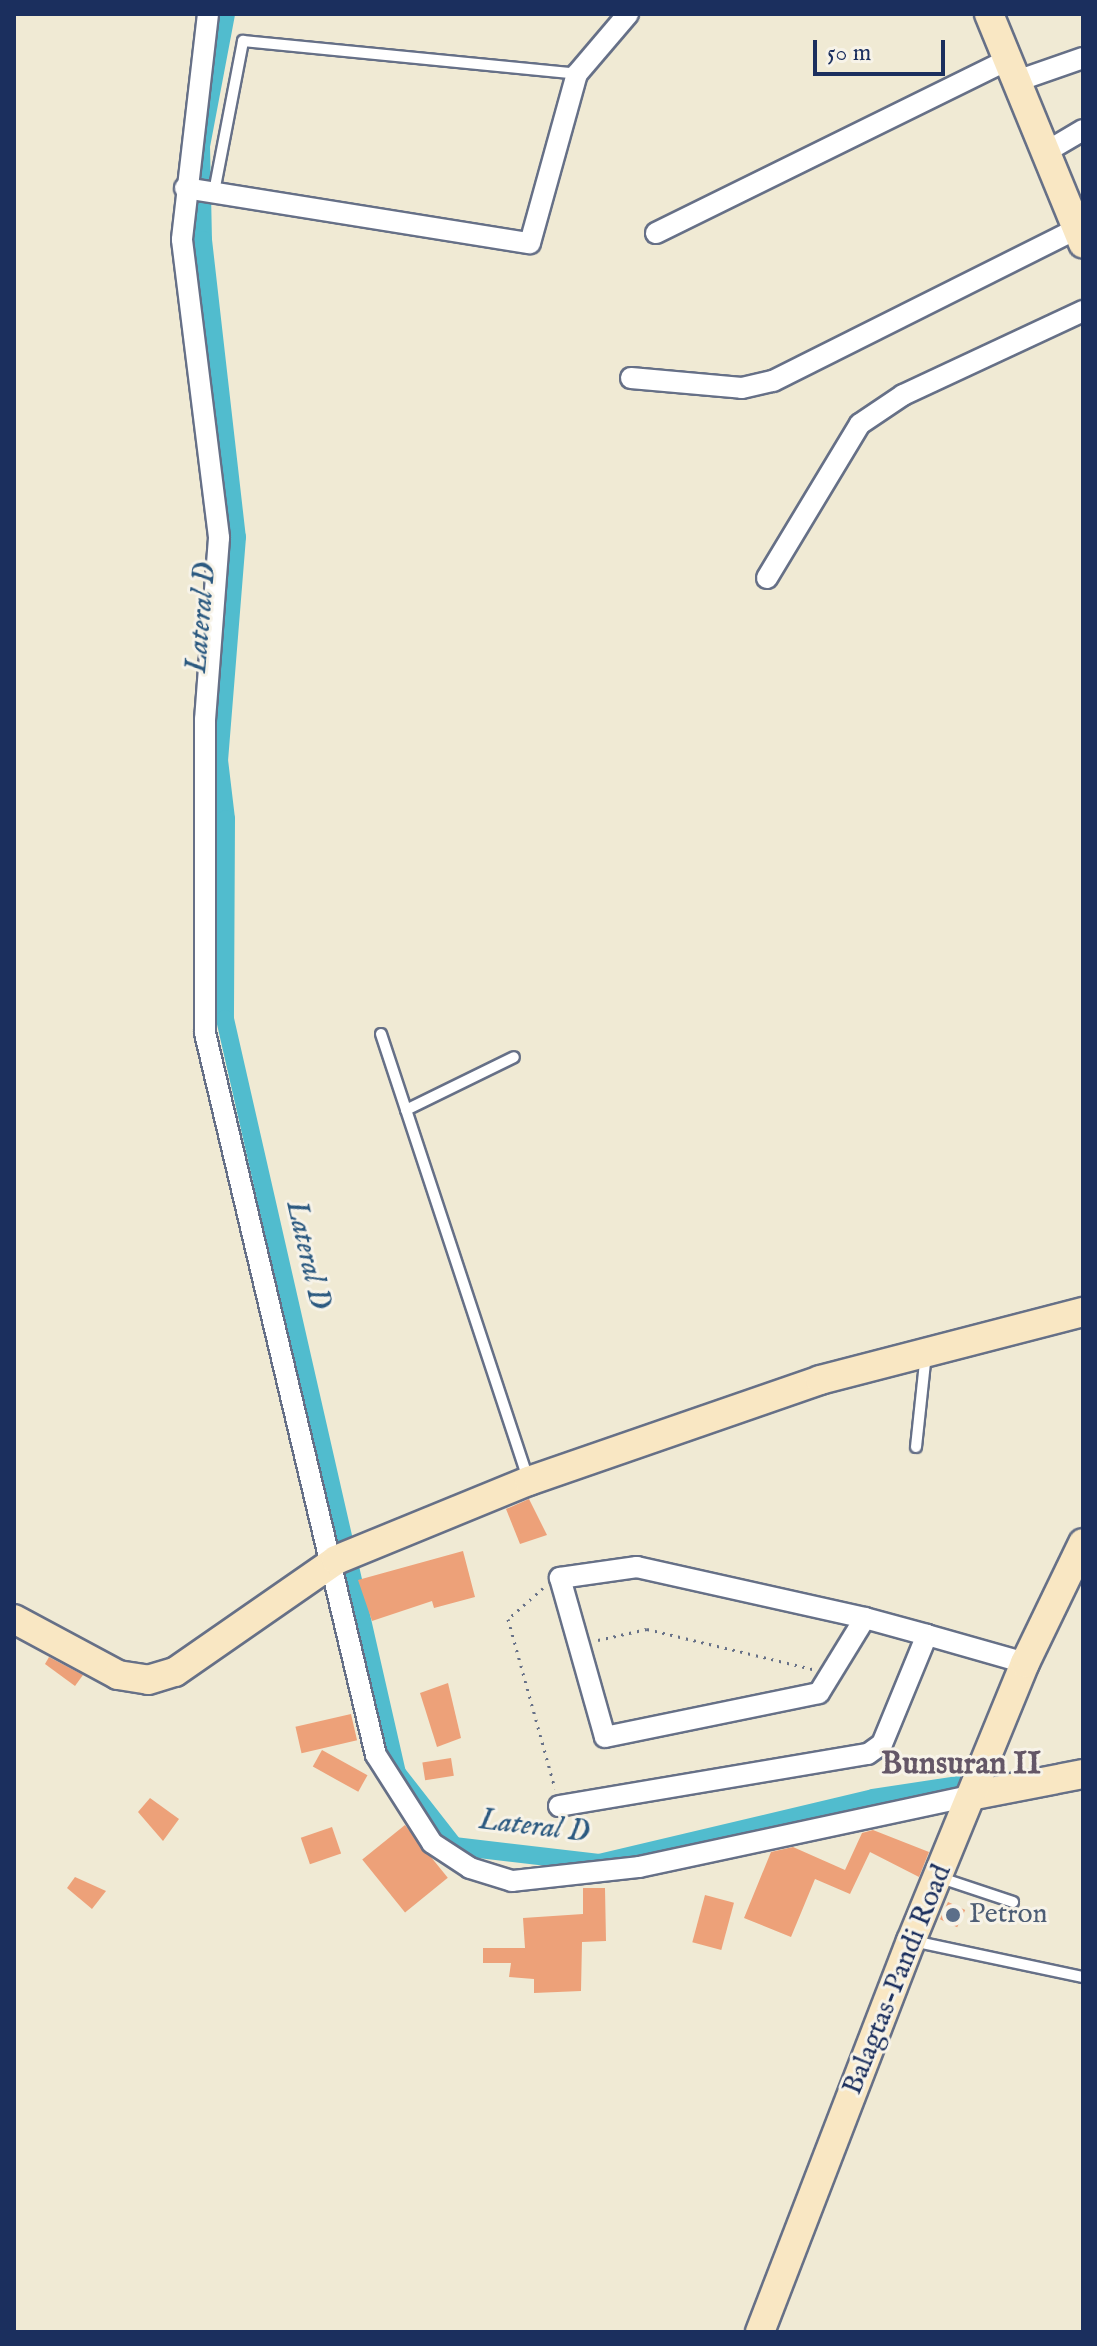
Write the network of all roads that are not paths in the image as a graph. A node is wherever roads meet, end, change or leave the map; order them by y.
1 (208, 14) edge
2 (628, 14) edge
3 (989, 14) edge
4 (1083, 58) edge
5 (1010, 71) junction
6 (577, 74) junction
7 (1083, 130) edge
8 (1044, 153) junction
9 (185, 188) junction
10 (214, 192) junction
11 (656, 233) dead end
12 (1079, 236) edge
13 (1083, 311) edge
14 (631, 378) dead end
15 (767, 578) dead end
16 (381, 1034) dead end
17 (514, 1057) dead end
18 (406, 1110) junction
19 (1083, 1312) edge
20 (926, 1352) junction
21 (916, 1447) dead end
22 (529, 1481) junction
23 (1083, 1543) edge
24 (339, 1561) junction
25 (865, 1618) junction
26 (14, 1619) edge
27 (927, 1635) junction
28 (1025, 1663) junction
29 (1083, 1774) edge
30 (979, 1785) junction
31 (559, 1806) road end
32 (939, 1877) junction
33 (1013, 1902) dead end
34 (911, 1941) junction
35 (1083, 1977) edge
36 (760, 2332) edge

1 - 9 street
2 - 6 street
3 - 5 street
4 - 5 street
5 - 8 street
5 - 11 street
6 - 10 lane
6 - 10 street
7 - 8 street
8 - 12 street
9 - 10 street
9 - 24 street
12 - 14 street
13 - 15 street
16 - 18 lane
17 - 18 lane
18 - 22 lane
19 - 20 street
20 - 21 lane
20 - 22 street
22 - 24 street
23 - 28 street, Balagtas-Pandi Road
24 - 26 street
24 - 30 street
25 - 25 street
25 - 27 street
27 - 28 street
27 - 31 street
28 - 30 street, Balagtas-Pandi Road
29 - 30 street
30 - 32 street, Balagtas-Pandi Road
32 - 33 lane
32 - 34 street, Balagtas-Pandi Road
34 - 35 lane
34 - 36 street, Balagtas-Pandi Road

